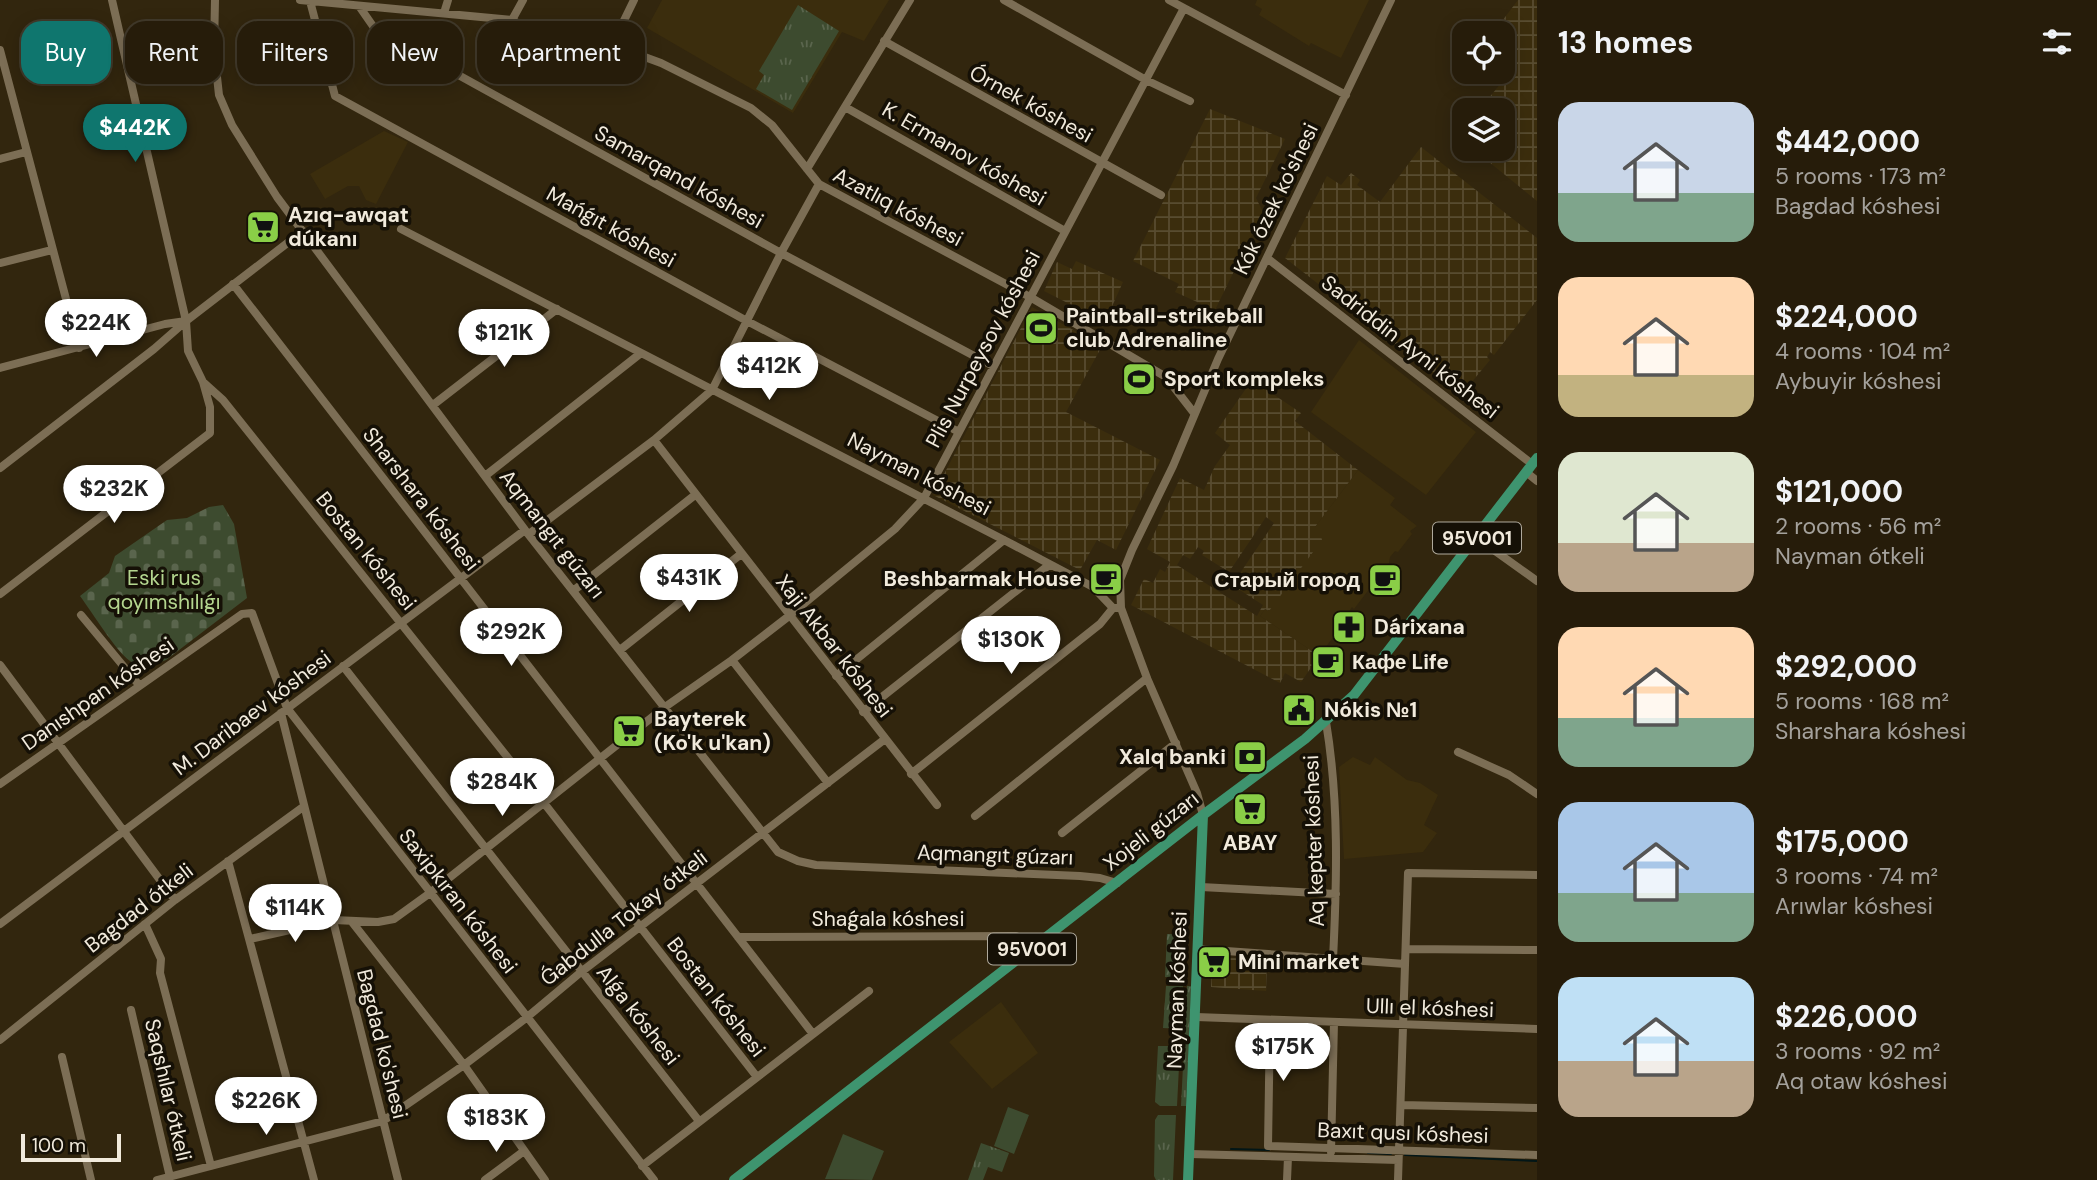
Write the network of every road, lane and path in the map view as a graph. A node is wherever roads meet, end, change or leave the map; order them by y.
1 (112, 0) edge
2 (215, 0) edge
3 (300, 0) edge
4 (448, 0) edge
5 (523, 0) edge
6 (634, 0) edge
7 (909, 0) edge
8 (1004, 0) edge
9 (1169, 0) edge
10 (1391, 0) edge
11 (310, 1) edge
12 (369, 3) edge
13 (359, 6) junction
14 (1184, 8) junction
15 (444, 13) junction
16 (512, 20) joint
17 (624, 21) edge
18 (884, 41) junction
19 (0, 50) edge
20 (645, 57) edge
21 (1, 62) edge
22 (1146, 80) junction
23 (1346, 96) junction
24 (1190, 101) dead end
25 (845, 107) junction
26 (26, 152) junction
27 (0, 159) edge
28 (1101, 163) junction
29 (807, 169) junction
30 (819, 184) junction
31 (1161, 195) dead end
32 (401, 229) dead end
33 (303, 231) junction
34 (1065, 231) junction
35 (52, 250) junction
36 (781, 253) junction
37 (1267, 258) junction
38 (0, 263) edge
39 (233, 284) junction
40 (1030, 297) junction
41 (557, 309) junction
42 (186, 321) junction
43 (747, 321) junction
44 (79, 348) junction
45 (641, 353) junction
46 (993, 366) junction
47 (0, 368) edge
48 (203, 382) junction
49 (712, 390) junction
50 (433, 405) junction
51 (1194, 413) junction
52 (959, 432) junction
53 (654, 440) junction
54 (1532, 465) edge
55 (0, 468) edge
56 (485, 476) junction
57 (1537, 481) edge
58 (695, 495) junction
59 (924, 498) junction
60 (527, 532) junction
61 (1477, 538) junction
62 (1004, 540) junction
63 (741, 554) junction
64 (1049, 565) junction
65 (460, 579) junction
66 (1537, 581) edge
67 (573, 591) junction
68 (0, 594) edge
69 (1117, 608) junction
70 (81, 615) dead end
71 (789, 616) junction
72 (401, 622) junction
73 (620, 650) junction
74 (732, 660) junction
75 (0, 664) edge
76 (344, 666) junction
77 (836, 676) junction
78 (1147, 678) junction
79 (139, 685) junction
80 (665, 707) junction
81 (284, 710) junction
82 (863, 712) junction
83 (1326, 722) junction
84 (885, 739) junction
85 (57, 743) junction
86 (1175, 743) junction
87 (1458, 752) dead end
88 (600, 760) junction
89 (911, 774) junction
90 (828, 783) junction
91 (0, 784) edge
92 (1537, 794) edge
93 (544, 803) junction
94 (936, 805) dead end
95 (303, 807) junction
96 (1203, 815) junction
97 (975, 816) dead end
98 (123, 833) junction
99 (762, 834) junction
100 (1062, 834) dead end
101 (486, 849) junction
102 (228, 861) junction
103 (1537, 875) edge
104 (1116, 883) junction
105 (696, 885) junction
106 (1200, 887) junction
107 (430, 893) junction
108 (1336, 894) junction
109 (175, 900) junction
110 (334, 920) junction
111 (352, 922) junction
112 (0, 924) edge
113 (145, 924) junction
114 (639, 928) junction
115 (738, 937) junction
116 (250, 939) junction
117 (1034, 947) junction
118 (1198, 949) junction
119 (1406, 949) junction
120 (1537, 950) edge
121 (1334, 959) junction
122 (1405, 964) junction
123 (581, 972) junction
124 (869, 991) dead end
125 (131, 1010) dead end
126 (1196, 1017) junction
127 (526, 1018) junction
128 (1270, 1020) junction
129 (1334, 1022) junction
130 (1403, 1025) junction
131 (1537, 1029) edge
132 (813, 1034) junction
133 (0, 1040) edge
134 (62, 1056) dead end
135 (464, 1065) junction
136 (757, 1077) junction
137 (1401, 1105) junction
138 (1537, 1108) edge
139 (383, 1121) junction
140 (699, 1121) junction
141 (304, 1142) junction
142 (1331, 1148) junction
143 (1399, 1149) junction
144 (524, 1151) junction
145 (1189, 1154) junction
146 (1537, 1155) edge
147 (1288, 1157) junction
148 (1331, 1158) junction
149 (1398, 1160) junction
150 (211, 1166) junction
151 (642, 1166) junction
152 (170, 1177) junction
153 (739, 1179) edge
154 (91, 1180) edge
155 (158, 1180) edge
156 (314, 1180) edge
157 (398, 1180) edge
158 (485, 1180) edge
159 (545, 1180) edge
160 (654, 1180) edge
161 (1188, 1180) edge
162 (1287, 1180) edge
163 (1398, 1180) edge

1 - 42 street
2 - 33 street, Aqmangıt gúzarı
3 - 11 street, Azatlıq kóshesi
4 - 15 street
5 - 16 street
6 - 17 street
7 - 18 street
8 - 22 street
9 - 14 street
10 - 23 street, Kók ózek ko'shesi
11 - 13 street, Azatlıq kóshesi
11 - 43 street, Mańǵıt kóshesi
12 - 13 street, Azatlıq kóshesi
12 - 15 street, Azatlıq kóshesi
13 - 36 street, Samarqand kóshesi
14 - 22 street, Plis Nurpeysov kóshesi
14 - 23 street
15 - 16 street, Azatlıq kóshesi
18 - 25 street
18 - 28 street, Órnek kóshesi
19 - 21 street
20 - 29 street, Azatlıq kóshesi
21 - 26 street
22 - 24 street
22 - 28 street, Plis Nurpeysov kóshesi
23 - 37 street, Kók ózek ko'shesi
25 - 29 street
25 - 34 street, K. Ermanov kóshesi
26 - 27 street
26 - 35 street
28 - 31 street, Órnek kóshesi
28 - 34 street, Plis Nurpeysov kóshesi
29 - 30 street, Azatlıq kóshesi
30 - 36 street, M. Daribaev kóshesi
30 - 40 street, Azatlıq kóshesi
32 - 41 street, Nayman kóshesi
33 - 39 street
33 - 50 street, Aqmangıt gúzarı
34 - 40 street, Plis Nurpeysov kóshesi
35 - 38 street
35 - 44 street
36 - 43 street, M. Daribaev kóshesi
36 - 46 street, Samarqand kóshesi
37 - 51 street, Kók ózek ko'shesi
37 - 54 street, Sadriddin Ayni kóshesi
39 - 42 street
39 - 65 street, Sharshara kóshesi
40 - 46 street, Plis Nurpeysov kóshesi
40 - 51 street, Azatlıq kóshesi
41 - 45 street, Nayman kóshesi
41 - 50 street
42 - 44 street
42 - 48 street
42 - 55 street
43 - 49 street, M. Daribaev kóshesi
43 - 52 street, Mańǵıt kóshesi
44 - 47 street
45 - 49 street, Nayman kóshesi
45 - 56 street
46 - 52 street, Plis Nurpeysov kóshesi
48 - 68 street
48 - 72 street, Bostan kóshesi
49 - 53 street, M. Daribaev kóshesi
49 - 59 street, Nayman kóshesi
50 - 56 street, Aqmangıt gúzarı
51 - 69 street, Kók ózek ko'shesi
52 - 59 street, Plis Nurpeysov kóshesi
53 - 58 street, Xaji Akbar kóshesi
53 - 60 street, M. Daribaev kóshesi
54 - 57 street, Sadriddin Ayni kóshesi
54 - 61 main road, Xojeli gúzarı / 95V001
56 - 60 street, Aqmangıt gúzarı
58 - 63 street, Xaji Akbar kóshesi
58 - 67 street
59 - 62 street, Nayman kóshesi
59 - 71 street, Plis Nurpeysov kóshesi
60 - 65 street, M. Daribaev kóshesi
60 - 67 street, Aqmangıt gúzarı
61 - 66 street
61 - 83 main road, Xojeli gúzarı / 95V001
62 - 64 street, Nayman kóshesi
62 - 77 street
63 - 71 street, Xaji Akbar kóshesi
63 - 73 street
64 - 69 street, Nayman kóshesi
64 - 82 street
65 - 72 street, M. Daribaev kóshesi
65 - 88 street, Sharshara kóshesi
67 - 73 street, Aqmangıt gúzarı
69 - 78 street, Nayman kóshesi
69 - 89 street
70 - 79 street
71 - 74 street, Plis Nurpeysov kóshesi
71 - 77 street, Xaji Akbar kóshesi
72 - 76 street, M. Daribaev kóshesi
72 - 93 street, Bostan kóshesi
73 - 80 street, Aqmangıt gúzarı
74 - 80 street, Plis Nurpeysov kóshesi
74 - 90 street
75 - 85 street
76 - 81 street, M. Daribaev kóshesi
76 - 101 street, Alǵa kóshesi
77 - 82 street, Xaji Akbar kóshesi
78 - 86 street, Nayman kóshesi
78 - 97 street
79 - 81 street, Danıshpan kóshesi
79 - 85 street, Danıshpan kóshesi
80 - 88 street, Plis Nurpeysov kóshesi
80 - 99 street, Aqmangıt gúzarı
81 - 95 street, Bagdad ko'shesi
81 - 98 street, M. Daribaev kóshesi
81 - 107 street, Saxipkıran kóshesi
82 - 84 street, Xaji Akbar kóshesi
83 - 96 main road, Xojeli gúzarı / 95V001
83 - 108 street, Aq kepter kóshesi
84 - 89 street, Xaji Akbar kóshesi
84 - 90 street, Ǵabdulla Tokay ótkeli
85 - 91 street, Danıshpan kóshesi
85 - 98 street
86 - 96 street, Nayman kóshesi
86 - 100 street
87 - 92 street
88 - 93 street, Plis Nurpeysov kóshesi
88 - 105 street, Sharshara kóshesi
89 - 94 street, Xaji Akbar kóshesi
90 - 99 street, Ǵabdulla Tokay ótkeli
93 - 101 street, Plis Nurpeysov kóshesi
93 - 114 street, Bostan kóshesi
95 - 102 street, Bagdad ótkeli
95 - 110 street, Bagdad ko'shesi
96 - 104 main road, Xojeli gúzarı / 95V001
96 - 106 main road, Nayman kóshesi
98 - 109 street
98 - 112 street, M. Daribaev kóshesi
99 - 104 street, Aqmangıt gúzarı
99 - 105 street, Ǵabdulla Tokay ótkeli
101 - 107 street, Plis Nurpeysov kóshesi
101 - 123 street, Alǵa kóshesi
102 - 109 street, Bagdad ótkeli
102 - 116 street
103 - 119 street
104 - 117 main road, Xojeli gúzarı / 95V001
105 - 114 street, Ǵabdulla Tokay ótkeli
105 - 115 street, Sharshara kóshesi
106 - 108 street
106 - 118 main road, Nayman kóshesi
107 - 111 street, Plis Nurpeysov kóshesi
107 - 127 street, Saxipkıran kóshesi
108 - 121 street, Aq kepter kóshesi
109 - 113 street, Bagdad ótkeli
110 - 111 street, Plis Nurpeysov kóshesi
110 - 116 street, Plis Nurpeysov kóshesi
110 - 139 street, Bagdad ko'shesi
111 - 135 street
113 - 133 street, Bagdad ótkeli
113 - 150 street
114 - 123 street, Ǵabdulla Tokay ótkeli
114 - 136 street, Bostan kóshesi
115 - 117 street, Shaǵala kóshesi
115 - 132 street, Sharshara kóshesi
116 - 141 street
117 - 153 main road, Xojeli gúzarı / 95V001
118 - 121 street
118 - 126 main road, Nayman kóshesi
119 - 120 street
119 - 122 street
121 - 122 street
122 - 130 street
123 - 127 street, Ǵabdulla Tokay ótkeli
123 - 140 street, Alǵa kóshesi
124 - 132 street
125 - 152 street, Saqshılar ótkeli
126 - 128 street, Ullı el kóshesi
126 - 145 main road, Nayman kóshesi
127 - 135 street, Ǵabdulla Tokay ótkeli
127 - 151 street, Saxipkıran kóshesi
128 - 129 street, Ullı el kóshesi
128 - 142 street, Baxıt qusı kóshesi
129 - 130 street, Ullı el kóshesi
129 - 142 street
130 - 131 street, Ullı el kóshesi
130 - 137 street
132 - 136 street
134 - 154 street
135 - 139 street, Ǵabdulla Tokay ótkeli
135 - 144 street
136 - 140 street
137 - 138 street
137 - 143 street
139 - 141 street, Ǵabdulla Tokay ótkeli
139 - 157 street, Bagdad ko'shesi
140 - 151 street
141 - 150 street, Ǵabdulla Tokay ótkeli
141 - 156 street
142 - 143 street, Baxıt qusı kóshesi
142 - 148 street
143 - 146 street, Baxıt qusı kóshesi
143 - 149 street
144 - 158 street
144 - 159 street
145 - 147 street, Baxıt qusı kóshesi
145 - 161 main road, Nayman kóshesi
147 - 148 street, Baxıt qusı kóshesi
147 - 162 street
148 - 149 street, Baxıt qusı kóshesi
149 - 163 street
150 - 152 street, Ǵabdulla Tokay ótkeli
151 - 160 street, Saxipkıran kóshesi
152 - 155 street, Ǵabdulla Tokay ótkeli

